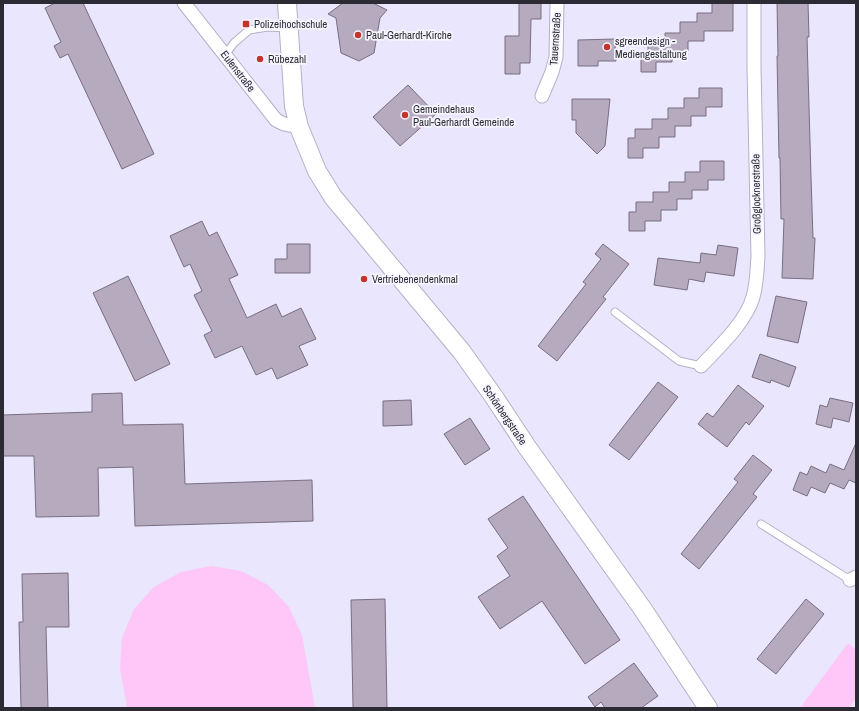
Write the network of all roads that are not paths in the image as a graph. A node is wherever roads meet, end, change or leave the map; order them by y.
1 (184, 3) edge
2 (287, 3) edge
3 (557, 3) edge
4 (754, 3) edge
5 (288, 28) junction
6 (225, 55) junction
7 (542, 96) dead end
8 (299, 127) junction
9 (615, 312) dead end
10 (701, 366) joint
11 (761, 524) dead end
12 (853, 578) edge
13 (708, 708) edge

1 - 6 street, Eulenstraße
2 - 5 street, Schönbergstraße
3 - 7 street, Tauernstraße
4 - 10 street, Großglocknerstraße
5 - 6 lane
5 - 8 street, Schönbergstraße
6 - 8 street, Eulenstraße
8 - 13 street, Schönbergstraße
9 - 10 lane
11 - 12 lane

